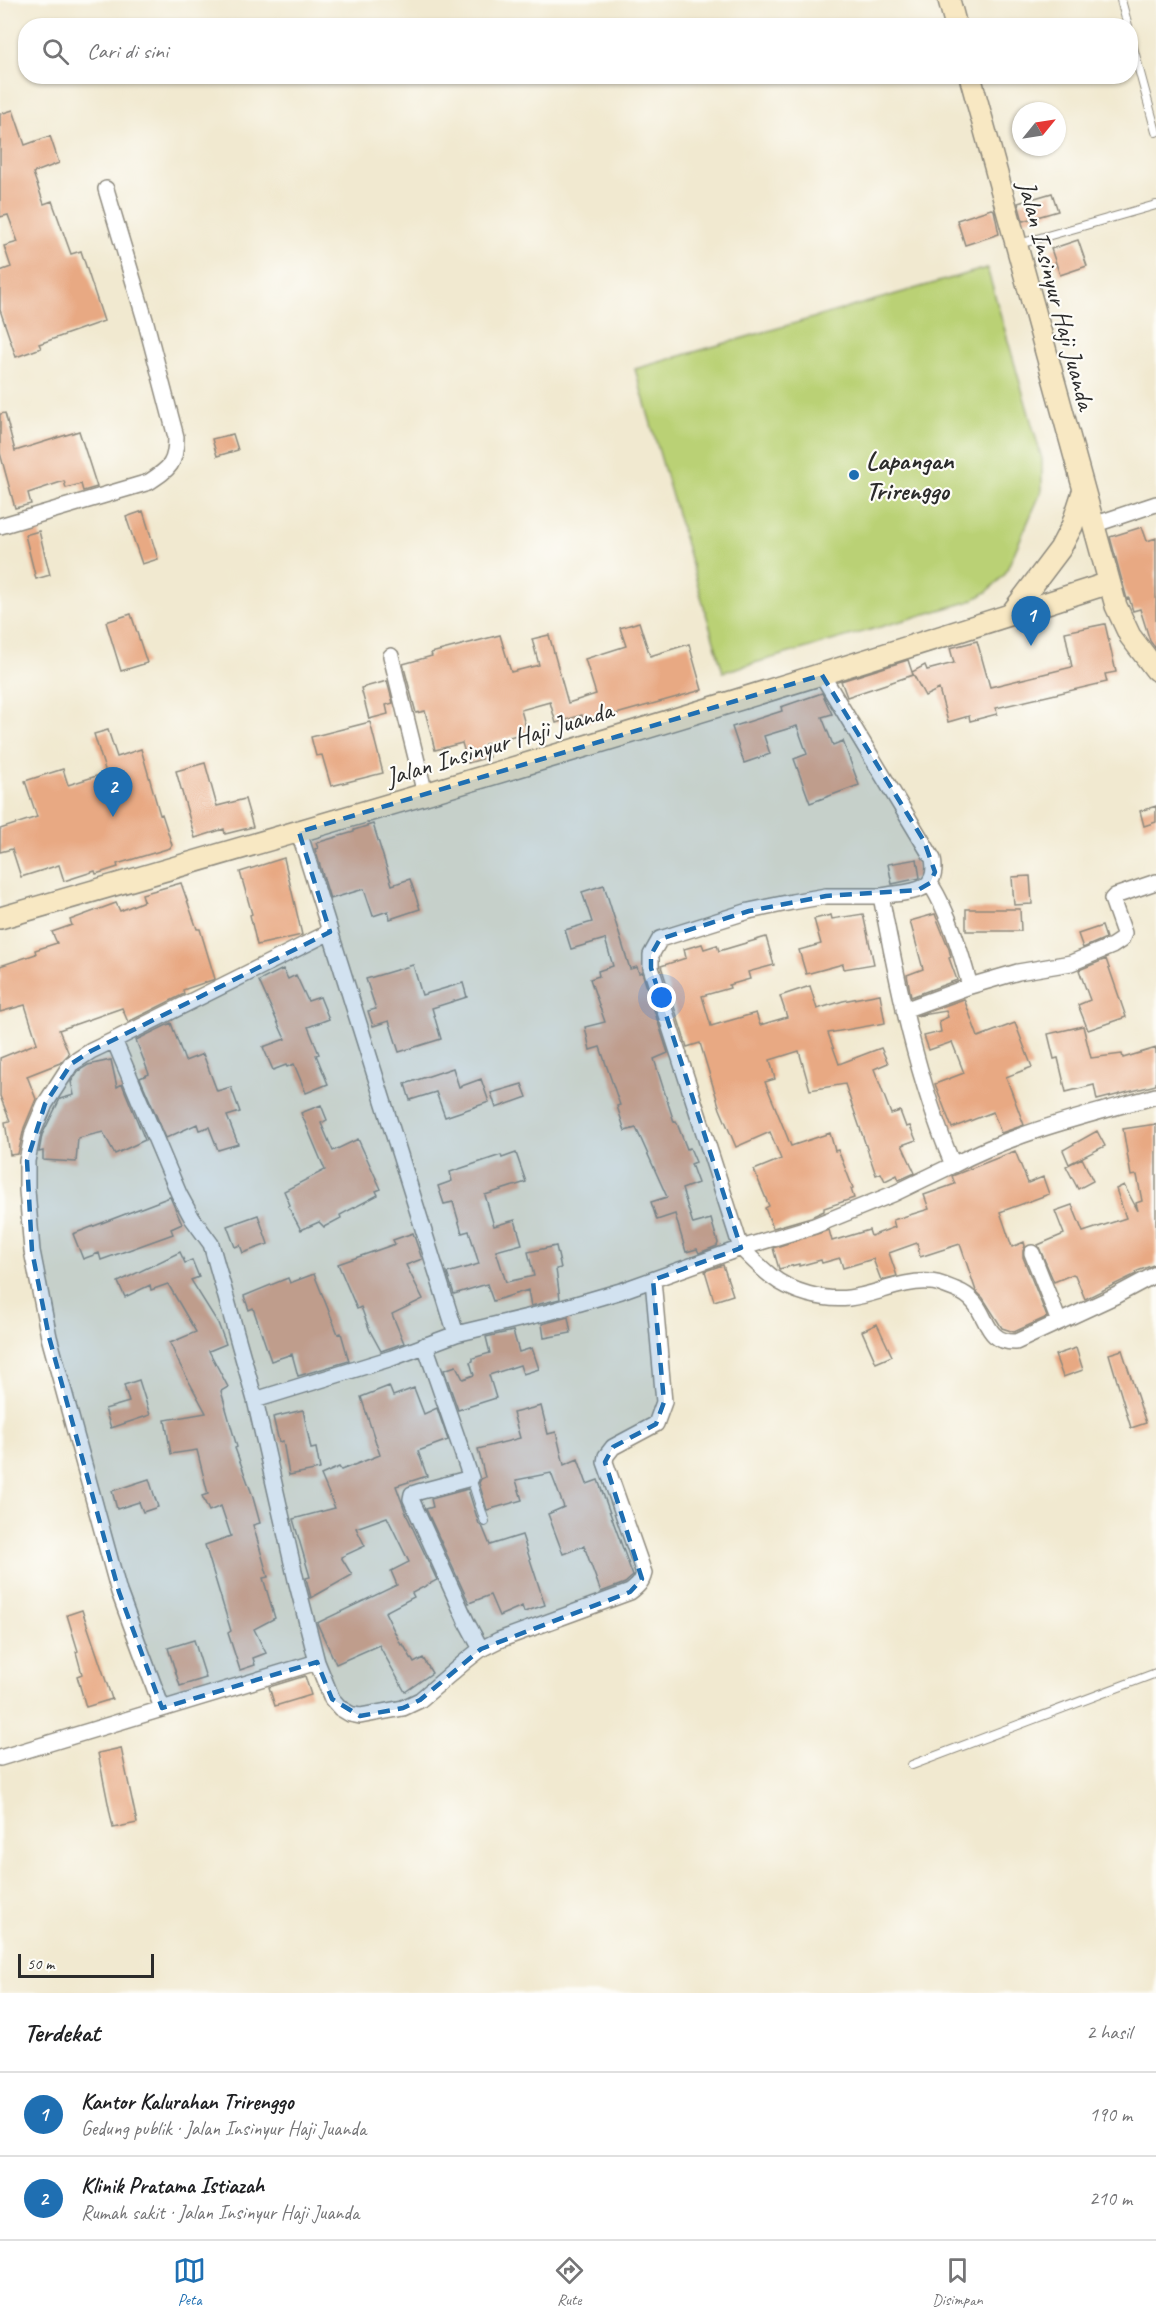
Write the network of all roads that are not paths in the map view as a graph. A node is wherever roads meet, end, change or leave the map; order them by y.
1 (949, 0) edge
2 (1121, 0) edge
3 (954, 18) edge
4 (1126, 18) edge
5 (1138, 63) edge
6 (972, 84) edge
7 (1156, 132) edge
8 (106, 189) dead end
9 (1156, 205) edge
10 (1016, 245) junction
11 (1083, 492) junction
12 (1156, 504) edge
13 (1092, 525) junction
14 (0, 526) edge
15 (1109, 583) junction
16 (1011, 615) junction
17 (391, 656) dead end
18 (1156, 670) edge
19 (822, 675) junction
20 (425, 794) junction
21 (299, 832) junction
22 (1156, 882) edge
23 (930, 883) junction
24 (881, 896) junction
25 (0, 918) edge
26 (330, 932) junction
27 (970, 986) junction
28 (904, 1010) junction
29 (114, 1040) junction
30 (1156, 1096) edge
31 (953, 1165) junction
32 (741, 1248) junction
33 (1032, 1253) dead end
34 (1156, 1274) edge
35 (653, 1280) junction
36 (1059, 1322) junction
37 (456, 1334) junction
38 (425, 1345) junction
39 (255, 1400) junction
40 (471, 1478) junction
41 (485, 1522) dead end
42 (482, 1649) junction
43 (317, 1662) junction
44 (1156, 1673) edge
45 (162, 1708) junction
46 (0, 1758) edge
47 (912, 1765) dead end

1 - 3 main road
2 - 4 lane
5 - 7 lane
6 - 10 main road, Jalan Insinyur Haji Juanda
8 - 14 street
9 - 10 lane
10 - 11 main road, Jalan Insinyur Haji Juanda
11 - 13 main road, Jalan Insinyur Haji Juanda
11 - 16 main road
12 - 13 street
13 - 15 main road, Jalan Insinyur Haji Juanda
15 - 16 main road, Jalan Insinyur Haji Juanda
15 - 18 main road, Jalan Insinyur Haji Juanda
16 - 19 main road, Jalan Insinyur Haji Juanda
17 - 20 street
19 - 20 main road, Jalan Insinyur Haji Juanda
19 - 23 street
20 - 21 main road, Jalan Insinyur Haji Juanda
21 - 25 main road, Jalan Insinyur Haji Juanda
21 - 26 street
22 - 27 street
23 - 24 street
23 - 27 street
24 - 28 street
24 - 32 street
26 - 29 street
26 - 37 street
27 - 28 street
28 - 31 street
29 - 39 street
29 - 45 street
30 - 31 street
31 - 32 street
32 - 35 street
32 - 36 street
33 - 36 street
34 - 36 street
35 - 37 street
35 - 42 street
37 - 38 street
38 - 39 street
38 - 40 street
39 - 43 street
40 - 41 lane
40 - 42 street
42 - 43 street
43 - 45 street
44 - 47 lane
45 - 46 street

